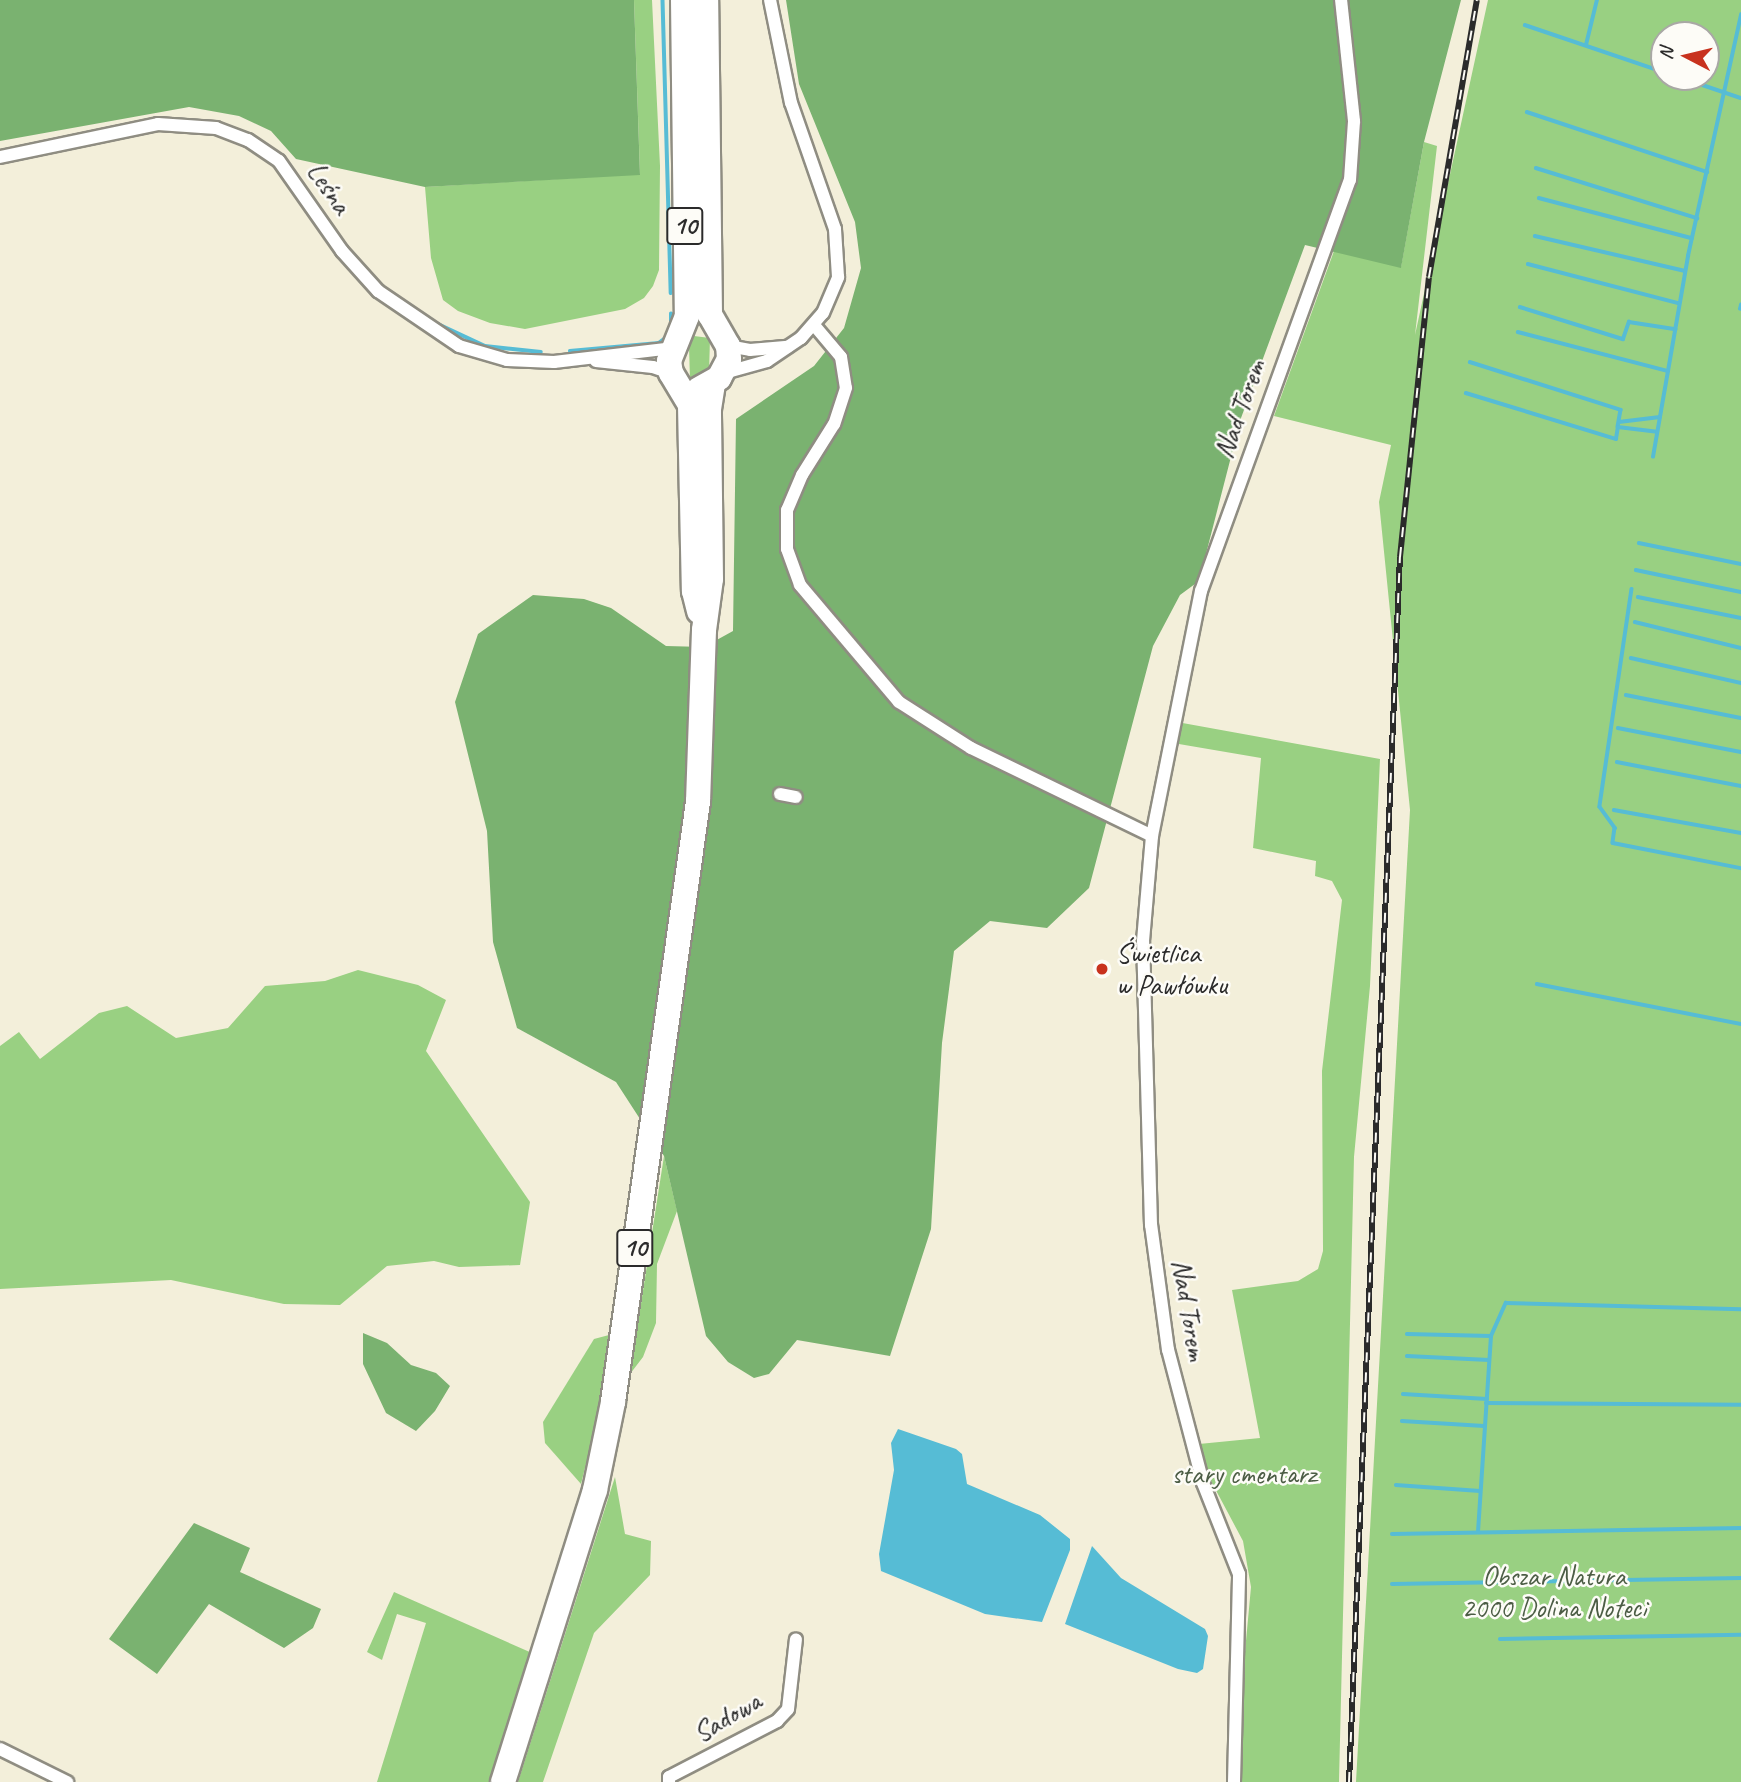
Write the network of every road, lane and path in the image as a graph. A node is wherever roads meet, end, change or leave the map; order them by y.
1 (683, 0) edge
2 (706, 0) edge
3 (770, 0) edge
4 (1341, 0) edge
5 (0, 157) edge
6 (814, 326) junction
7 (722, 337) junction
8 (678, 341) junction
9 (788, 346) junction
10 (588, 360) junction
11 (719, 378) junction
12 (678, 382) junction
13 (704, 630) junction
14 (780, 794) dead end
15 (796, 797) dead end
16 (1152, 836) junction
17 (796, 1639) dead end
18 (0, 1749) edge
19 (67, 1782) edge
20 (503, 1782) edge
21 (668, 1782) edge
22 (1234, 1782) edge

1 - 8 highway, 10
2 - 7 highway, 10
3 - 6 street
4 - 16 street, Nad Torem
5 - 10 street, Leśna
6 - 9 street
6 - 16 street
7 - 8 highway
7 - 9 street
7 - 11 highway, 10
8 - 10 street, Leśna
8 - 12 highway, 10
9 - 11 street
10 - 12 street, Leśna
11 - 12 highway
11 - 13 highway, 10
12 - 13 highway, 10
13 - 20 highway, 10
14 - 15 street
16 - 22 street, Nad Torem
17 - 21 street, Sadowa
18 - 19 street

